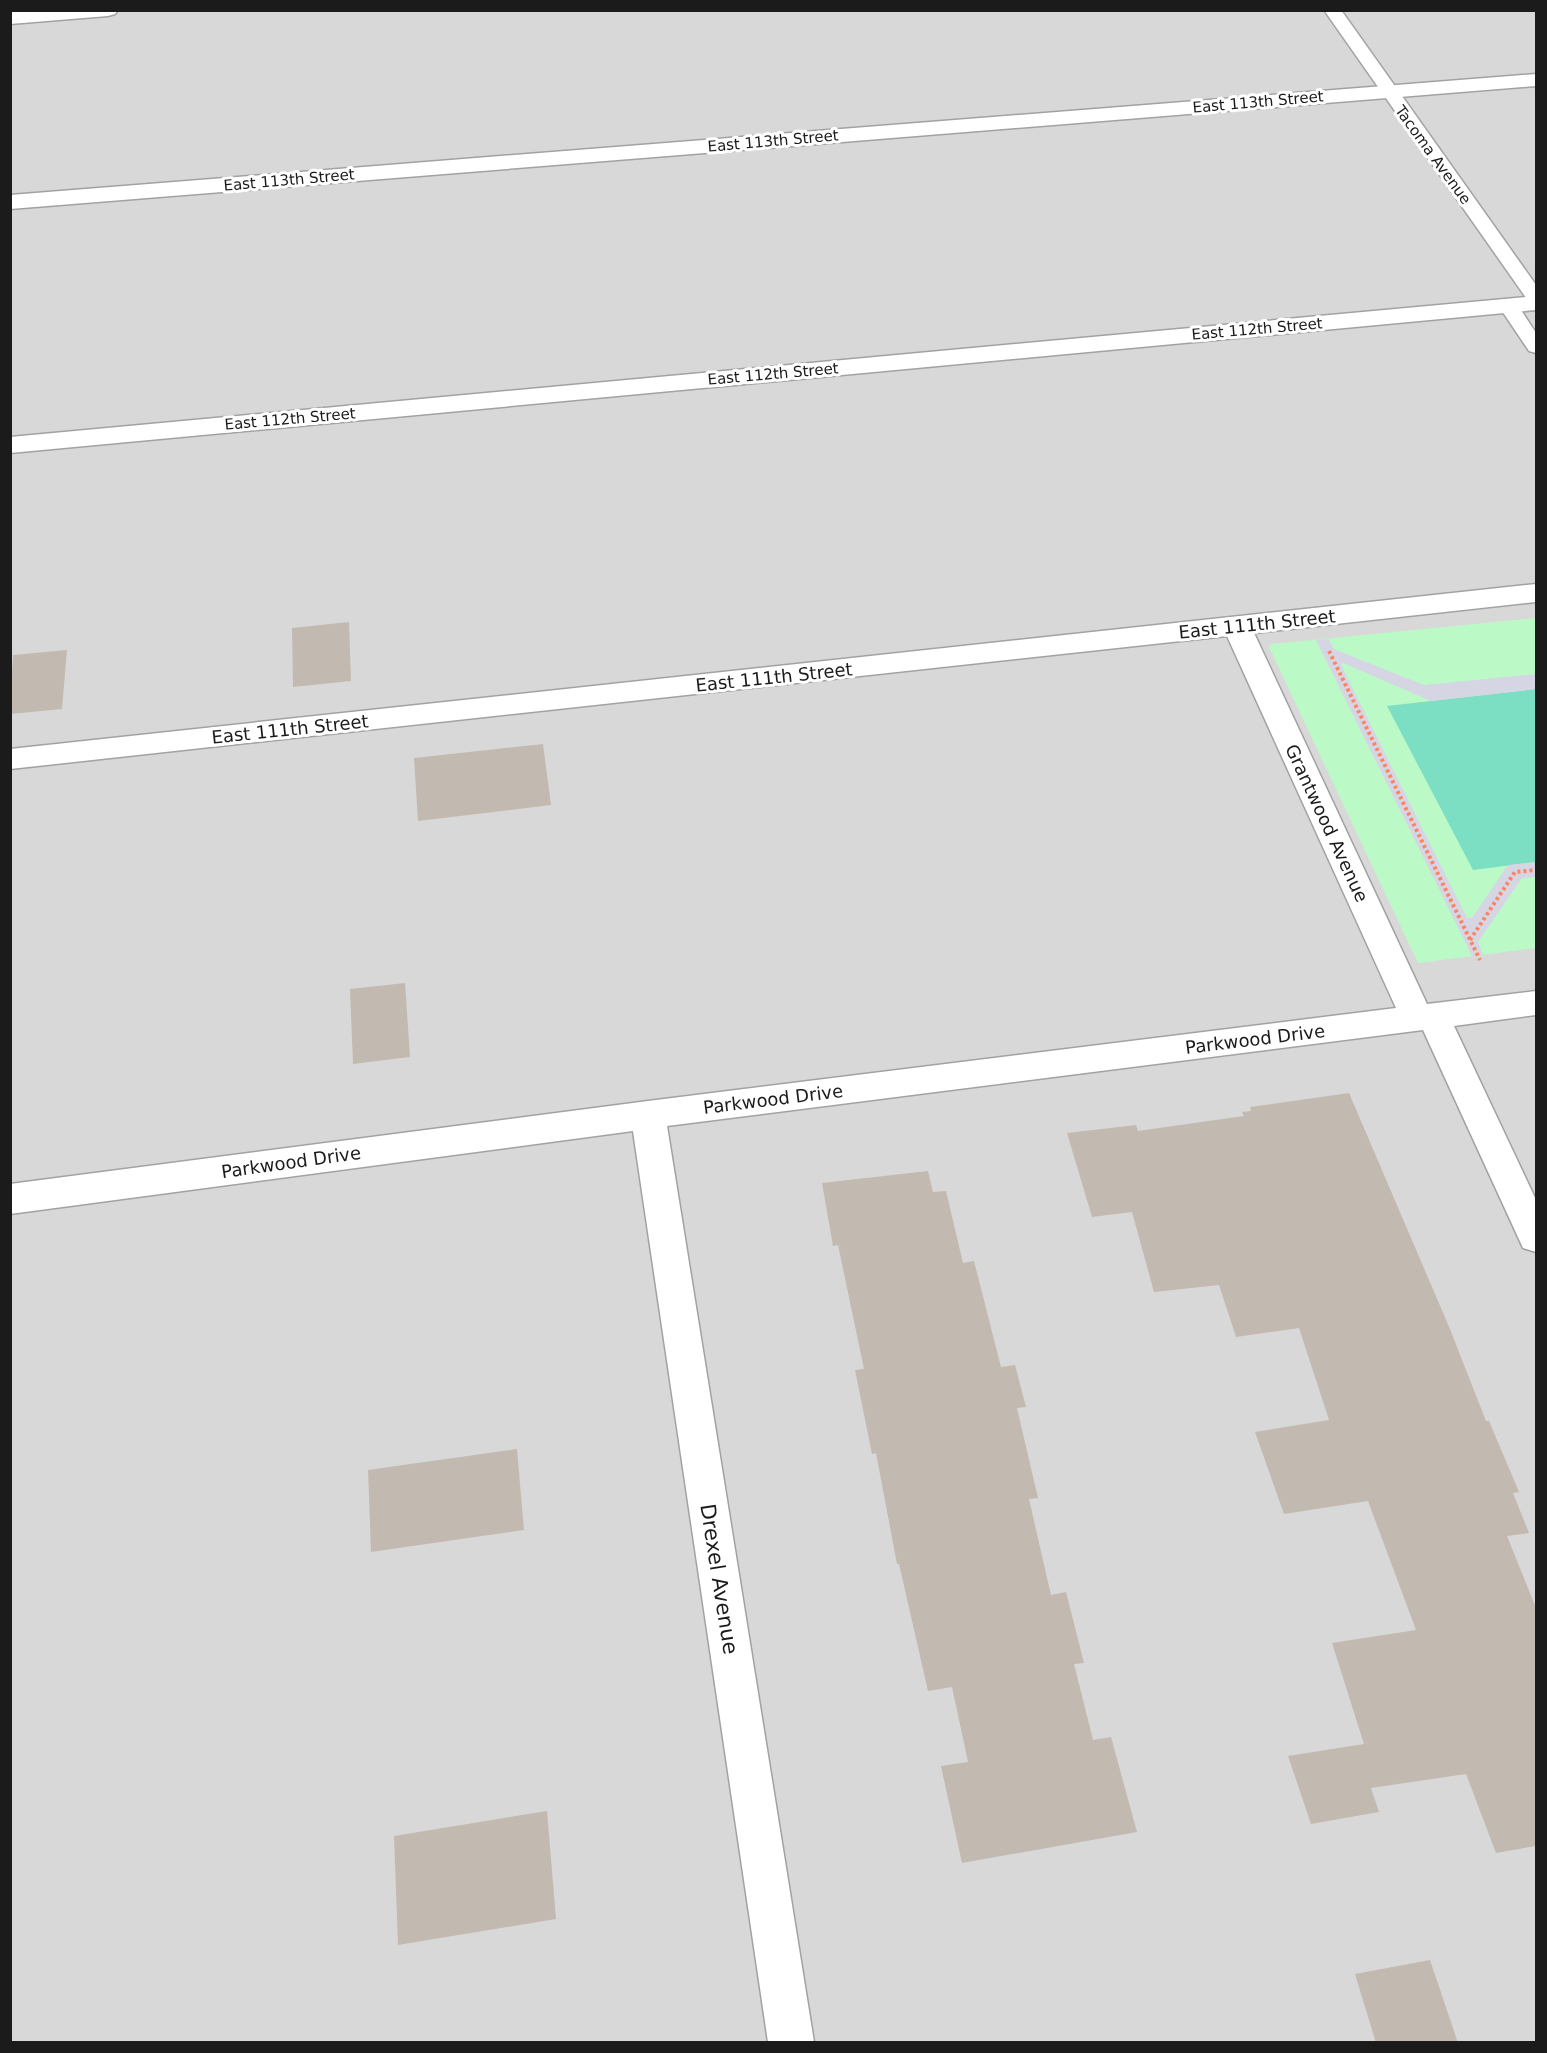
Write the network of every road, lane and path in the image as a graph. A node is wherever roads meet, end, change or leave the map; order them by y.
1 (108, 10) edge
2 (1332, 10) edge
3 (10, 18) edge
4 (1536, 80) edge
5 (1388, 92) junction
6 (10, 202) edge
7 (1536, 300) edge
8 (1508, 305) junction
9 (1536, 347) edge
10 (10, 445) edge
11 (1536, 594) edge
12 (1237, 627) junction
13 (1328, 650) dead end
14 (10, 759) edge
15 (1536, 870) edge
16 (1470, 940) junction
17 (1480, 960) dead end
18 (1536, 1003) edge
19 (1426, 1018) junction
20 (648, 1115) junction
21 (10, 1199) edge
22 (1536, 1237) edge
23 (791, 2043) edge

1 - 3 street
2 - 5 lane, Tacoma Avenue
4 - 5 street, East 113th Street
5 - 6 street, East 113th Street
5 - 7 lane, Tacoma Avenue
7 - 8 street, East 112th Street
8 - 9 lane
8 - 10 street, East 112th Street
11 - 12 street, East 111th Street
12 - 14 street, East 111th Street
12 - 19 street, Grantwood Avenue
13 - 16 path
15 - 16 path
16 - 17 path
18 - 19 street, Parkwood Drive
19 - 20 street, Parkwood Drive
19 - 22 street, Grantwood Avenue
20 - 21 street, Parkwood Drive
20 - 23 street, Drexel Avenue

